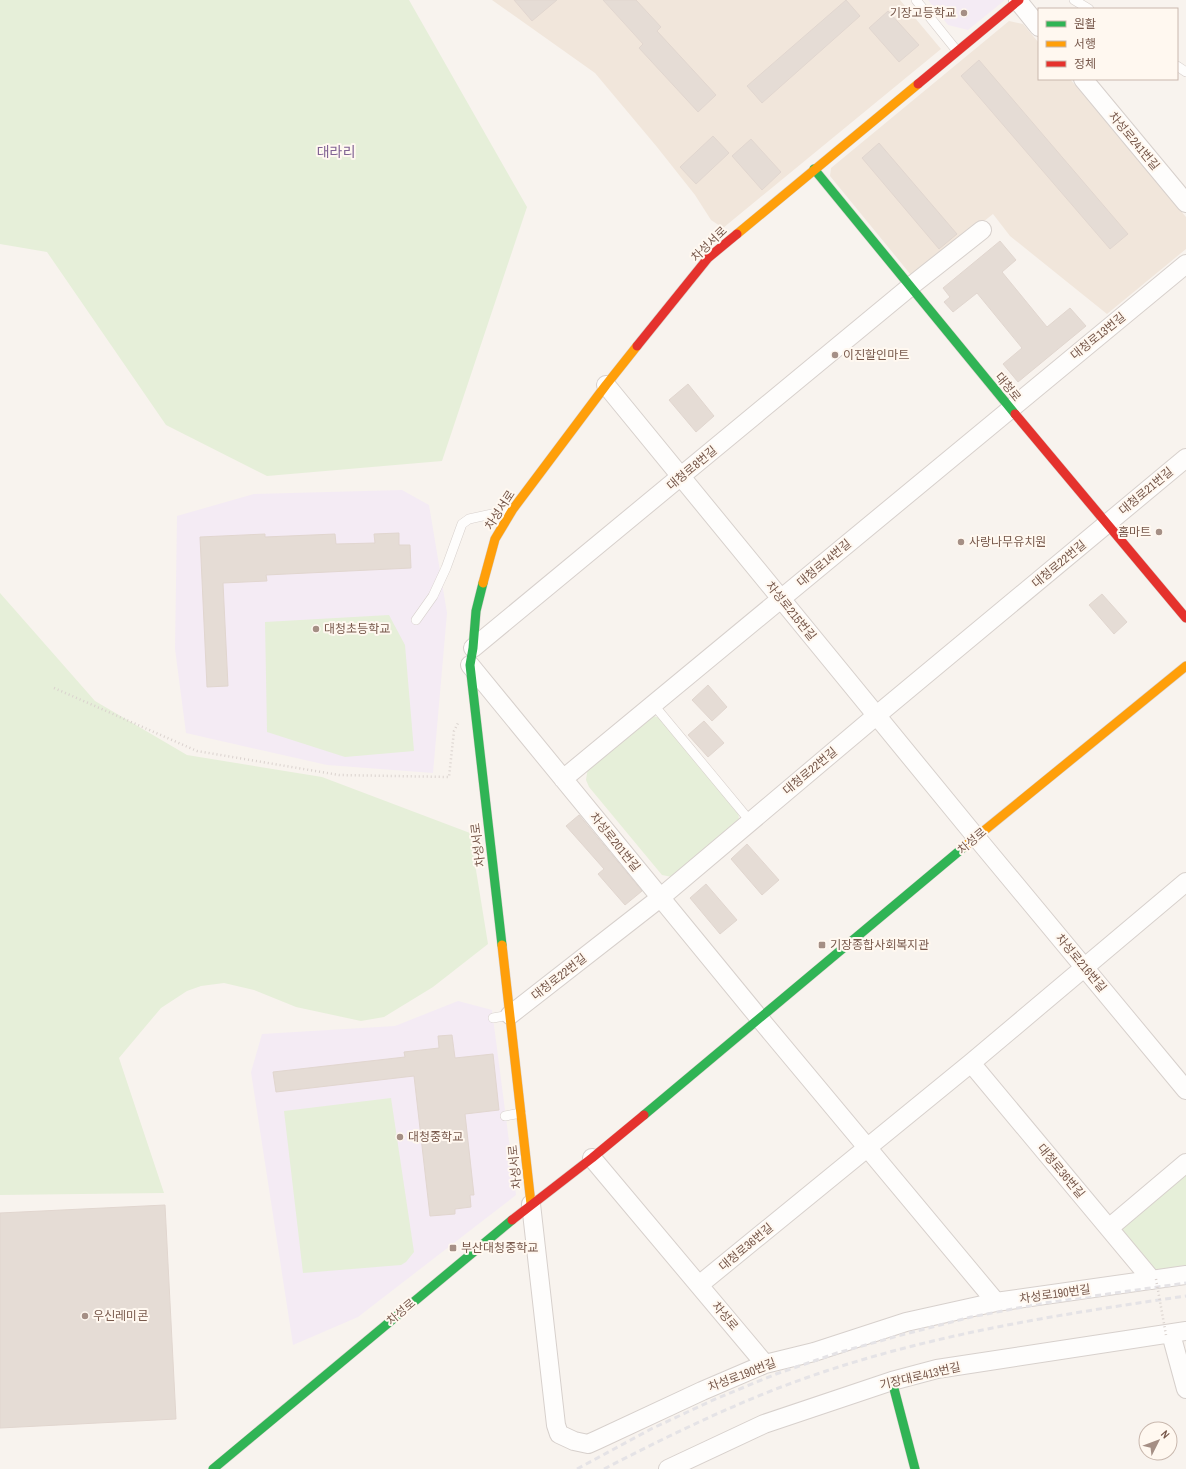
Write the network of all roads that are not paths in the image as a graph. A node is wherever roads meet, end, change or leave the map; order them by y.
1 (916, 0) edge
2 (1074, 0) edge
3 (1018, 1) edge
4 (1087, 8) edge
5 (1038, 26) edge
6 (957, 51) junction
7 (1084, 80) edge
8 (814, 169) junction
9 (1186, 203) edge
10 (982, 230) dead end
11 (1186, 264) edge
12 (910, 286) junction
13 (606, 384) junction
14 (1010, 408) junction
15 (1186, 458) edge
16 (681, 477) junction
17 (513, 509) junction
18 (1106, 524) junction
19 (781, 598) junction
20 (1186, 618) edge
21 (416, 620) dead end
22 (473, 648) junction
23 (470, 665) junction
24 (1186, 666) edge
25 (653, 704) junction
26 (877, 715) junction
27 (562, 779) junction
28 (750, 821) junction
29 (976, 837) junction
30 (1186, 882) edge
31 (660, 898) junction
32 (1084, 968) junction
33 (501, 1017) junction
34 (760, 1019) junction
35 (971, 1063) junction
36 (1186, 1090) edge
37 (521, 1113) junction
38 (506, 1116) dead end
39 (866, 1148) junction
40 (592, 1158) junction
41 (1186, 1163) edge
42 (531, 1204) junction
43 (1109, 1228) junction
44 (1186, 1275) edge
45 (1154, 1280) junction
46 (700, 1285) junction
47 (996, 1302) junction
48 (1174, 1333) edge
49 (765, 1364) junction
50 (892, 1381) junction
51 (1186, 1389) edge
52 (213, 1469) edge
53 (668, 1469) edge
54 (915, 1469) edge

1 - 6 lane
2 - 4 lane
3 - 5 street
3 - 6 street, 차성서로
6 - 8 street, 차성서로
7 - 9 street, 차성로241번길
8 - 12 street, 대청로
8 - 13 street, 차성서로
10 - 12 street, 대청로8번길
11 - 14 street, 대청로13번길
12 - 14 street, 대청로
12 - 16 street, 대청로8번길
13 - 16 street, 차성로215번길
13 - 17 street, 차성서로
14 - 18 street, 대청로
14 - 19 street, 대청로14번길
15 - 18 street, 대청로21번길
16 - 19 street, 차성로215번길
16 - 22 street, 대청로8번길
17 - 21 lane
17 - 22 street, 차성서로
18 - 20 street, 대청로
18 - 26 street, 대청로22번길
19 - 25 street, 대청로14번길
19 - 26 street, 차성로215번길
22 - 23 street, 차성서로
23 - 27 street, 차성로201번길
23 - 33 street, 차성서로
24 - 29 street, 차성로
25 - 27 street, 대청로14번길
25 - 28 lane
26 - 28 street, 대청로22번길
26 - 29 street, 차성로215번길
27 - 31 street, 차성로201번길
28 - 31 street, 대청로22번길
29 - 32 street, 차성로216번길
29 - 34 street, 차성로
30 - 32 street, 대청로36번길
31 - 33 street, 대청로22번길
31 - 34 street, 차성로201번길
32 - 35 street, 대청로36번길
32 - 36 street, 차성로216번길
33 - 37 street, 차성서로
34 - 39 street
34 - 40 street, 차성로
35 - 39 street, 대청로36번길
35 - 43 street, 대청로36번길
37 - 38 lane
37 - 42 street, 차성서로
39 - 46 street, 대청로36번길
39 - 47 street
40 - 42 street, 차성로
40 - 46 street, 차성로
41 - 43 street
42 - 49 street, 차성로190번길
42 - 52 street, 차성로
43 - 45 street, 대청로36번길
44 - 45 street, 차성로190번길
45 - 47 street, 차성로190번길
46 - 49 street, 차성로
47 - 49 street, 차성로190번길
48 - 50 street, 기장대로413번길
48 - 51 street
50 - 53 street, 기장대로413번길
50 - 54 street

